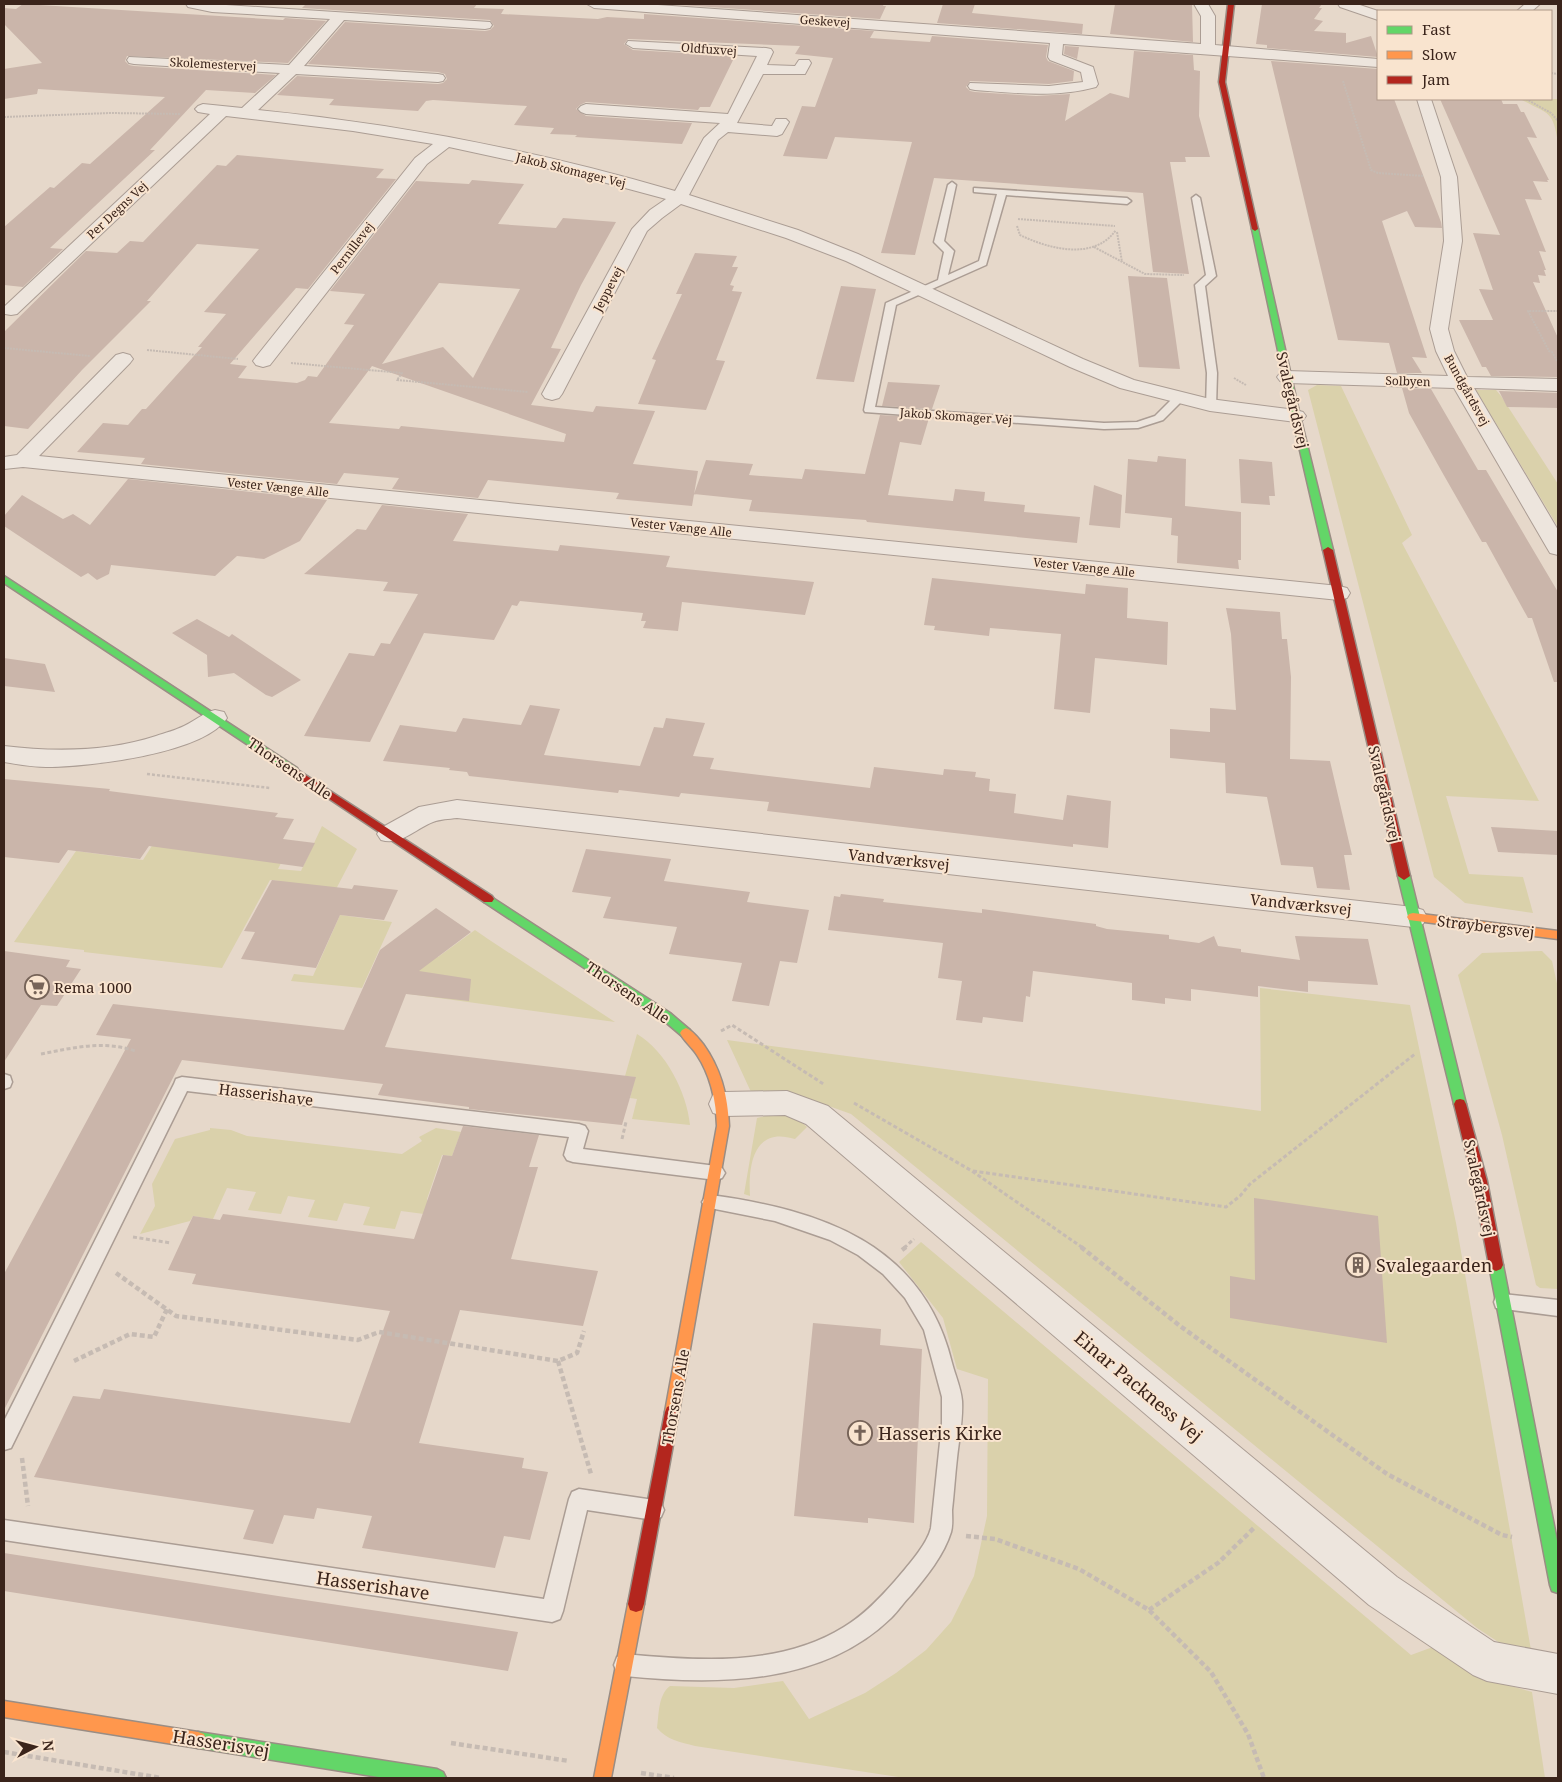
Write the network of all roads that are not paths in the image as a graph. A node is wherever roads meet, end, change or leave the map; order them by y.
1 (193, 4) edge
2 (594, 4) edge
3 (1201, 4) edge
4 (1231, 4) edge
5 (1345, 4) edge
6 (900, 11) dead end
7 (341, 16) junction
8 (1377, 16) edge
9 (485, 25) dead end
10 (893, 26) junction
11 (1057, 39) junction
12 (633, 44) dead end
13 (1208, 48) junction
14 (1225, 50) junction
15 (134, 60) dead end
16 (1377, 63) edge
17 (804, 64) dead end
18 (758, 68) junction
19 (293, 69) junction
20 (438, 78) dead end
21 (974, 86) dead end
22 (1424, 100) edge
23 (204, 109) road end
24 (586, 109) dead end
25 (222, 111) junction
26 (245, 114) junction
27 (781, 122) dead end
28 (728, 123) junction
29 (447, 142) junction
30 (952, 186) dead end
31 (977, 190) dead end
32 (1002, 192) junction
33 (680, 197) junction
34 (1196, 198) dead end
35 (1127, 200) dead end
36 (942, 282) junction
37 (923, 290) junction
38 (11, 310) dead end
39 (123, 359) dead end
40 (264, 361) dead end
41 (1287, 378) junction
42 (1461, 383) junction
43 (1558, 384) edge
44 (552, 394) dead end
45 (1178, 399) junction
46 (1211, 407) junction
47 (1296, 416) junction
48 (13, 462) edge
49 (1558, 548) edge
50 (4, 579) edge
51 (1339, 593) junction
52 (215, 718) junction
53 (4, 754) edge
54 (390, 834) junction
55 (1413, 917) junction
56 (1558, 935) edge
57 (724, 1104) junction
58 (716, 1173) junction
59 (711, 1202) junction
60 (1502, 1302) junction
61 (1558, 1308) edge
62 (4, 1441) edge
63 (654, 1510) junction
64 (4, 1530) edge
65 (1558, 1585) edge
66 (625, 1665) junction
67 (1558, 1674) edge
68 (4, 1709) edge
69 (437, 1778) edge
70 (602, 1778) edge

1 - 7 street
2 - 10 street, Geskevej
3 - 13 street
4 - 14 street, Svalegårdsvej
5 - 8 street
6 - 10 street
7 - 9 street
7 - 19 street, Skolemestervej
10 - 11 street, Geskevej
11 - 13 street, Geskevej
11 - 21 street
12 - 18 street, Oldfuxvej
13 - 14 street, Geskevej
14 - 16 street
14 - 41 street, Svalegårdsvej
15 - 19 street, Skolemestervej
17 - 18 street
18 - 28 street, Oldfuxvej
19 - 20 street, Skolemestervej
19 - 26 street, Skolemestervej
22 - 42 street, Bundgårdsvej
23 - 25 street, Jakob Skomager Vej
24 - 28 street
25 - 26 street, Jakob Skomager Vej
25 - 38 street, Per Degns Vej
26 - 29 street, Jakob Skomager Vej
27 - 28 street
28 - 33 street, Oldfuxvej
29 - 33 street, Jakob Skomager Vej
29 - 40 street, Pernillevej
30 - 36 lane
31 - 32 lane
32 - 35 lane
32 - 36 lane, Jakob Skomager Vej
33 - 37 street, Jakob Skomager Vej
33 - 44 street, Jeppevej
34 - 46 lane
36 - 37 lane, Jakob Skomager Vej
37 - 45 street, Jakob Skomager Vej
37 - 45 lane, Jakob Skomager Vej
39 - 48 street, Vester Vænge Alle
41 - 42 street, Solbyen
41 - 47 street, Svalegårdsvej
42 - 43 street, Solbyen
42 - 49 street, Bundgårdsvej
45 - 46 street, Jakob Skomager Vej
46 - 47 street, Jakob Skomager Vej
47 - 51 street, Svalegårdsvej
48 - 51 street, Vester Vænge Alle
50 - 52 street, Thorsens Alle
51 - 55 street, Svalegårdsvej
52 - 53 street
52 - 54 street, Thorsens Alle
54 - 55 street, Vandværksvej
54 - 57 street, Thorsens Alle
55 - 56 street, Strøybergsvej
55 - 60 street, Svalegårdsvej
57 - 58 street, Thorsens Alle
57 - 67 street, Einar Packness Vej
58 - 59 street, Thorsens Alle
58 - 62 lane, Hasserishave
59 - 63 street, Thorsens Alle
59 - 66 lane
60 - 61 lane
60 - 65 street, Svalegårdsvej
63 - 64 lane, Hasserishave
63 - 66 street, Thorsens Alle
66 - 70 street, Thorsens Alle
68 - 69 street, Hasserisvej

